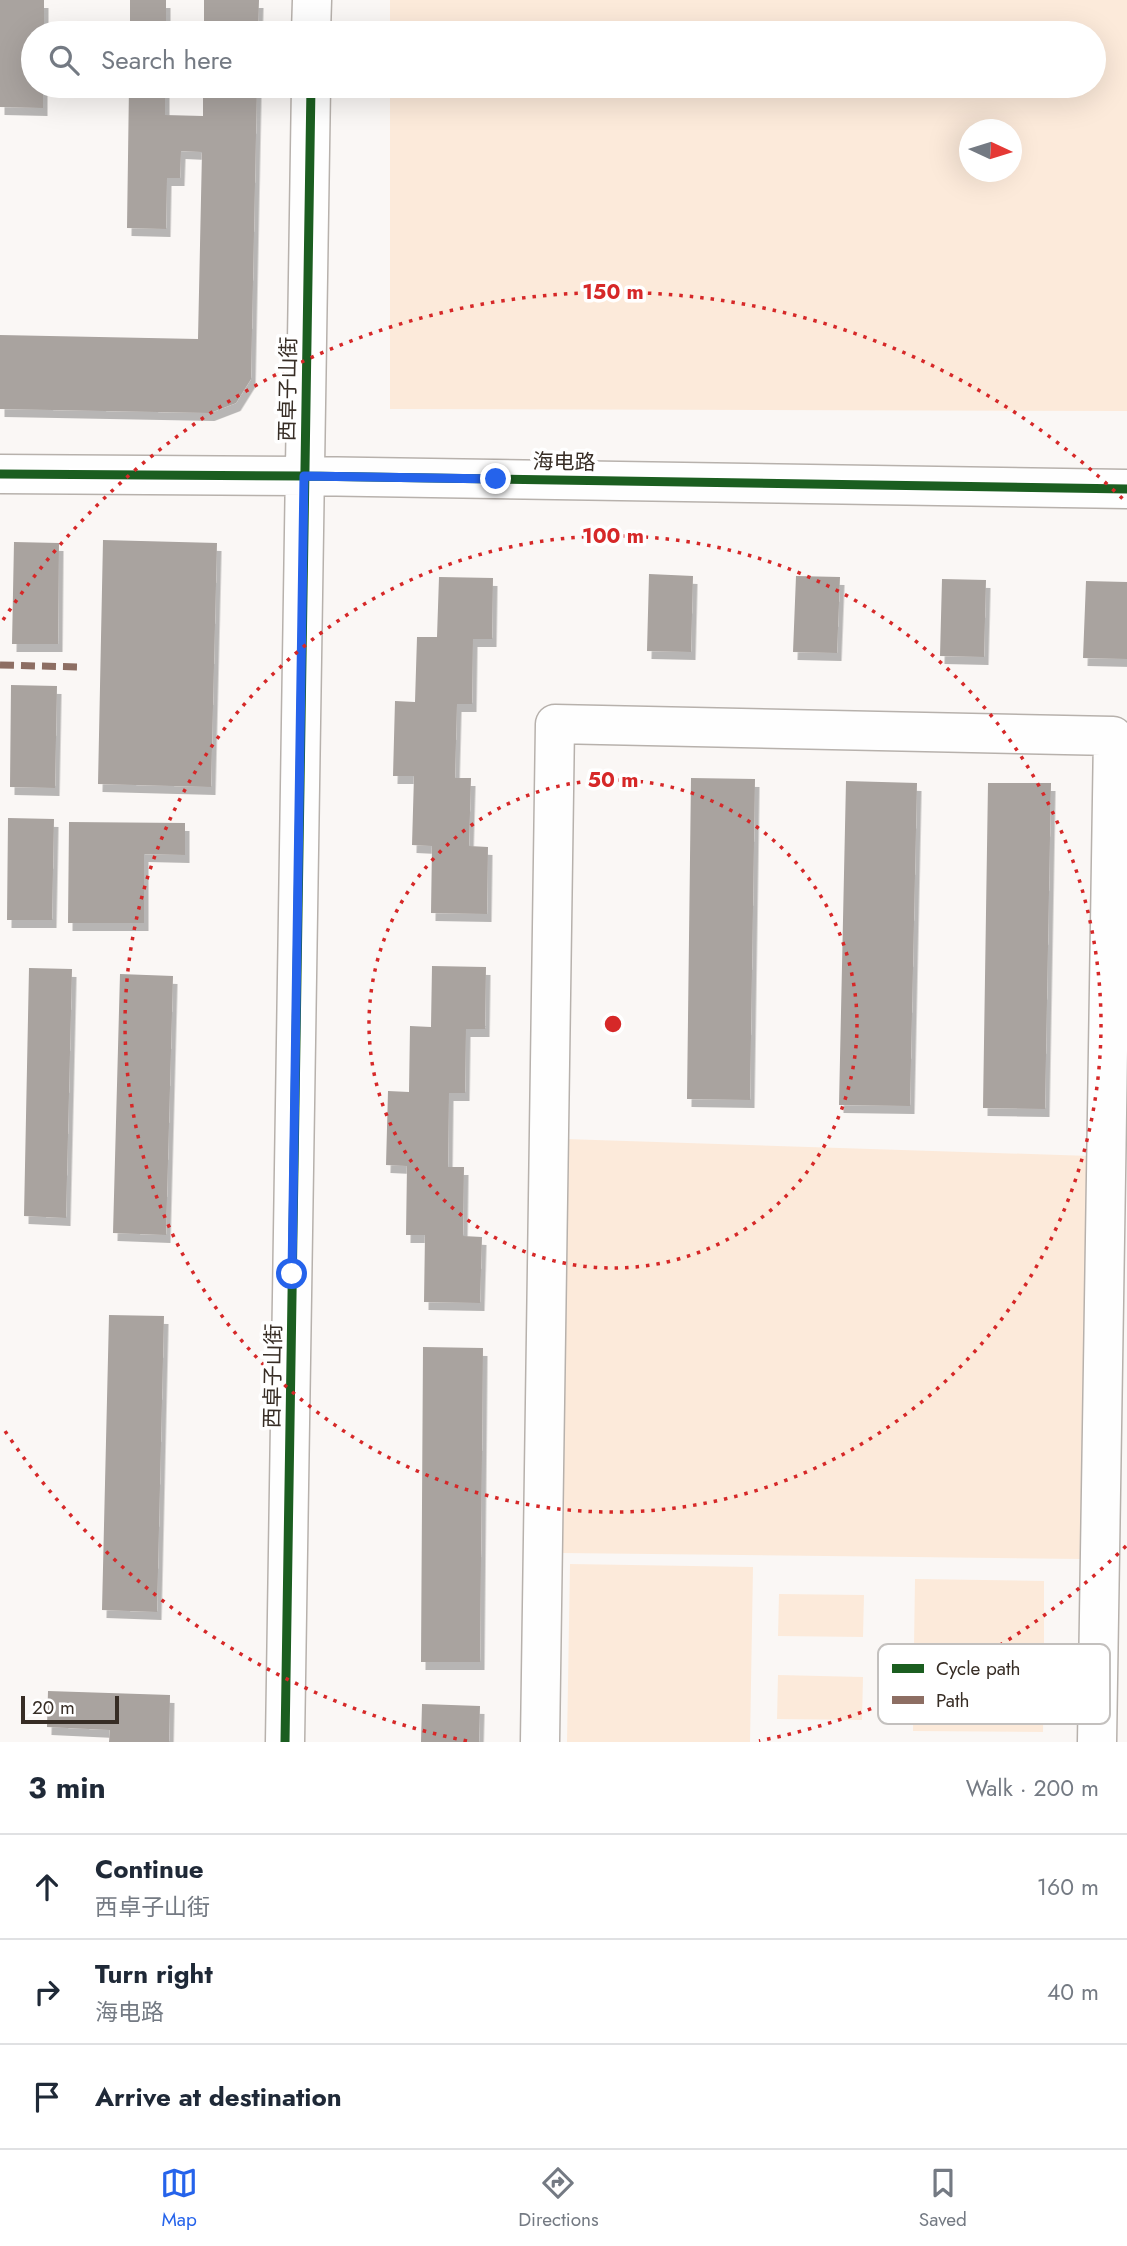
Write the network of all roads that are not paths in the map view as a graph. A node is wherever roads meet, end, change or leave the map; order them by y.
1 (312, 0) edge
2 (311, 21) edge
3 (311, 98) edge
4 (0, 474) edge
5 (304, 476) junction
6 (1127, 489) edge
7 (1119, 945) edge
8 (1100, 1644) edge
9 (1097, 1724) edge
10 (285, 1742) edge
11 (540, 1742) edge
12 (1097, 1742) edge

1 - 2 street
3 - 5 street, 西卓子山街
4 - 5 street, 海电路
5 - 6 street, 海电路
5 - 10 street, 西卓子山街
7 - 8 street
7 - 11 street
9 - 12 street

